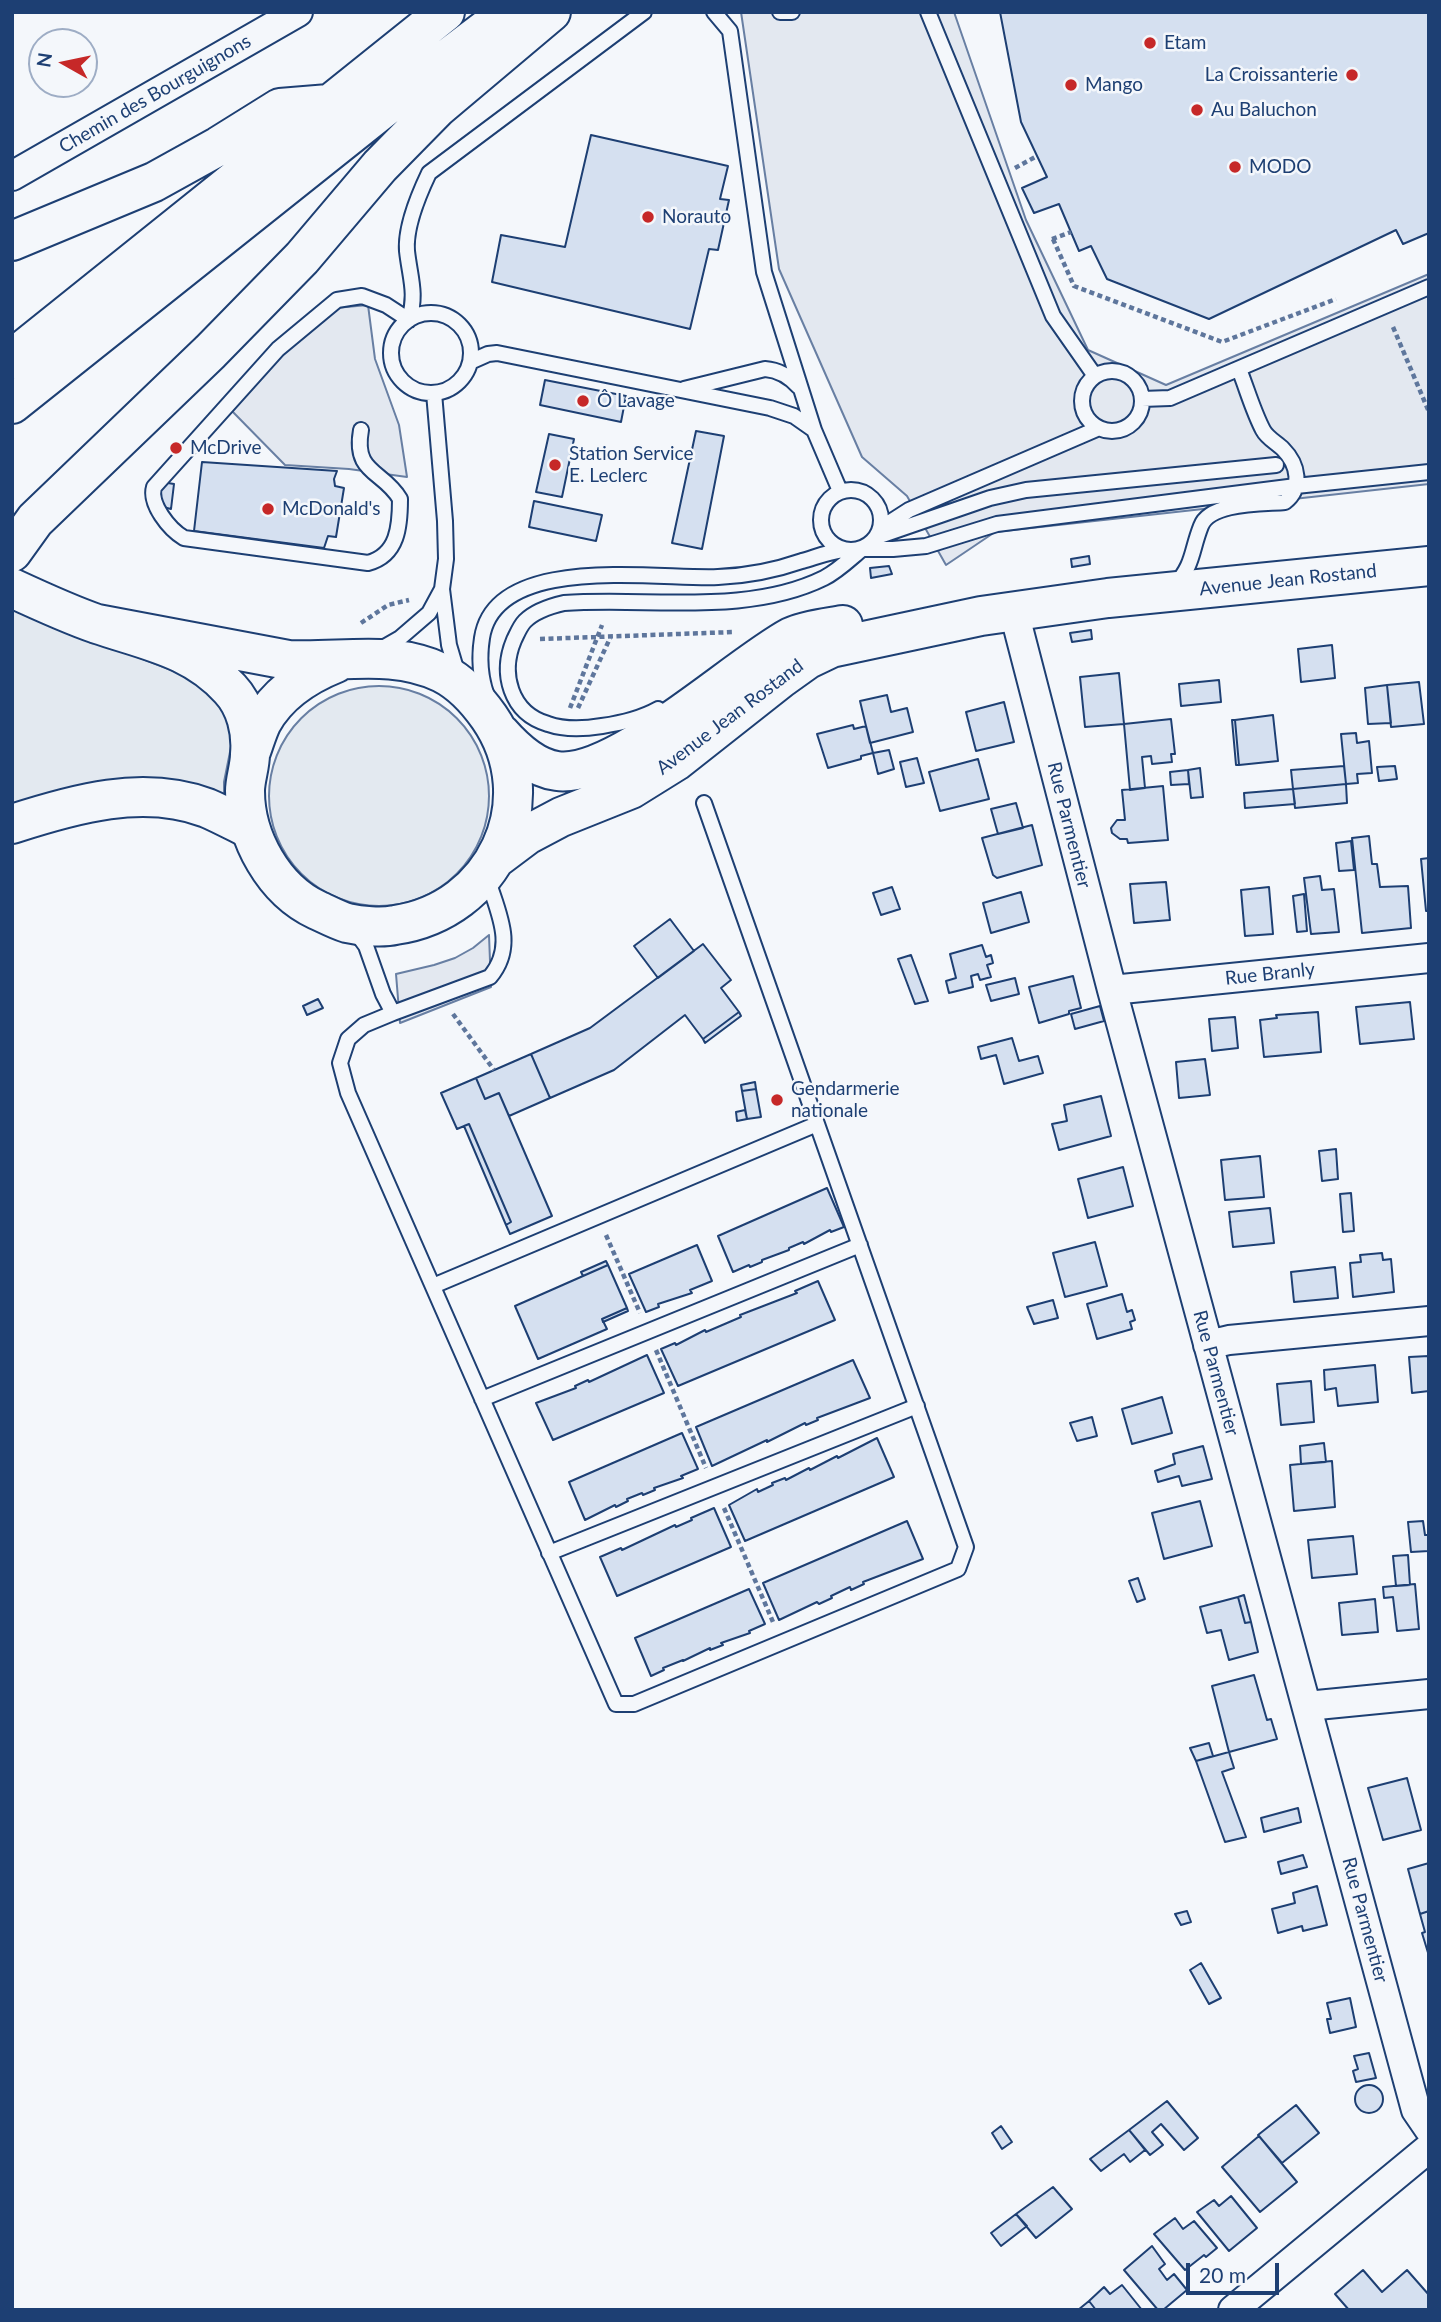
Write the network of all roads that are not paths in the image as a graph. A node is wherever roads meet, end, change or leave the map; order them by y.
1 (298, 12) edge
2 (445, 12) edge
3 (509, 12) edge
4 (551, 12) edge
5 (644, 12) edge
6 (714, 12) edge
7 (780, 12) edge
8 (792, 12) edge
9 (928, 12) edge
10 (329, 104) junction
11 (12, 176) edge
12 (12, 241) edge
13 (1429, 287) edge
14 (409, 320) junction
15 (12, 359) edge
16 (470, 362) junction
17 (1239, 369) junction
18 (1095, 376) junction
19 (681, 390) junction
20 (802, 391) junction
21 (434, 393) junction
22 (1142, 399) junction
23 (12, 404) edge
24 (1099, 428) junction
25 (362, 430) dead end
26 (814, 430) junction
27 (1276, 465) dead end
28 (1429, 472) edge
29 (1296, 486) junction
30 (840, 491) junction
31 (879, 532) junction
32 (862, 549) junction
33 (843, 550) junction
34 (12, 552) edge
35 (1429, 566) edge
36 (12, 588) edge
37 (442, 589) junction
38 (1170, 592) junction
39 (998, 614) junction
40 (97, 624) junction
41 (792, 637) junction
42 (356, 658) junction
43 (461, 687) junction
44 (500, 733) junction
45 (250, 754) junction
46 (704, 803) dead end
47 (12, 824) edge
48 (250, 829) junction
49 (491, 867) junction
50 (346, 923) junction
51 (1429, 958) edge
52 (1112, 990) junction
53 (393, 1013) junction
54 (817, 1124) junction
55 (860, 1245) junction
56 (433, 1286) junction
57 (1429, 1321) edge
58 (1208, 1345) junction
59 (482, 1399) junction
60 (917, 1406) junction
61 (549, 1553) junction
62 (1429, 1694) edge
63 (1307, 1706) junction
64 (1429, 2129) edge
65 (1429, 2148) edge
66 (1233, 2310) edge

1 - 11 street, Chemin des Bourguignons
2 - 10 main road
3 - 23 main road
4 - 34 main road
5 - 14 lane
6 - 20 lane
7 - 8 lane
9 - 18 lane
10 - 12 main road
10 - 15 main road
13 - 17 lane
14 - 16 lane
14 - 21 lane
14 - 25 lane
16 - 19 lane
16 - 21 lane
17 - 22 lane
17 - 29 lane
18 - 22 lane
18 - 24 lane
19 - 20 lane
19 - 26 lane
20 - 26 lane
21 - 37 lane
22 - 24 lane
24 - 31 lane
26 - 30 lane
27 - 31 lane
28 - 29 lane
29 - 32 lane
29 - 38 lane
30 - 31 lane
30 - 33 lane
31 - 32 lane
32 - 33 lane
32 - 41 lane
33 - 44 lane
35 - 38 main road, Avenue Jean Rostand
36 - 40 main road
37 - 42 lane
37 - 43 lane
38 - 39 main road, Avenue Jean Rostand
39 - 41 main road, Avenue Jean Rostand
39 - 49 main road, Avenue Jean Rostand
39 - 52 street, Rue Parmentier
40 - 42 main road
40 - 45 main road
41 - 44 main road, Avenue Jean Rostand
42 - 43 main road
42 - 45 main road
43 - 44 main road
44 - 49 main road
45 - 48 main road
46 - 54 lane
47 - 48 main road
48 - 50 main road
49 - 50 main road
49 - 53 lane
50 - 53 lane
51 - 52 street, Rue Branly
52 - 58 street, Rue Parmentier
53 - 56 lane
54 - 55 lane
54 - 56 lane
55 - 59 lane
55 - 60 lane
56 - 59 lane
57 - 58 street
58 - 63 street, Rue Parmentier
59 - 61 lane
60 - 61 lane
60 - 61 lane
62 - 63 street
63 - 64 street, Rue Parmentier
65 - 66 street

